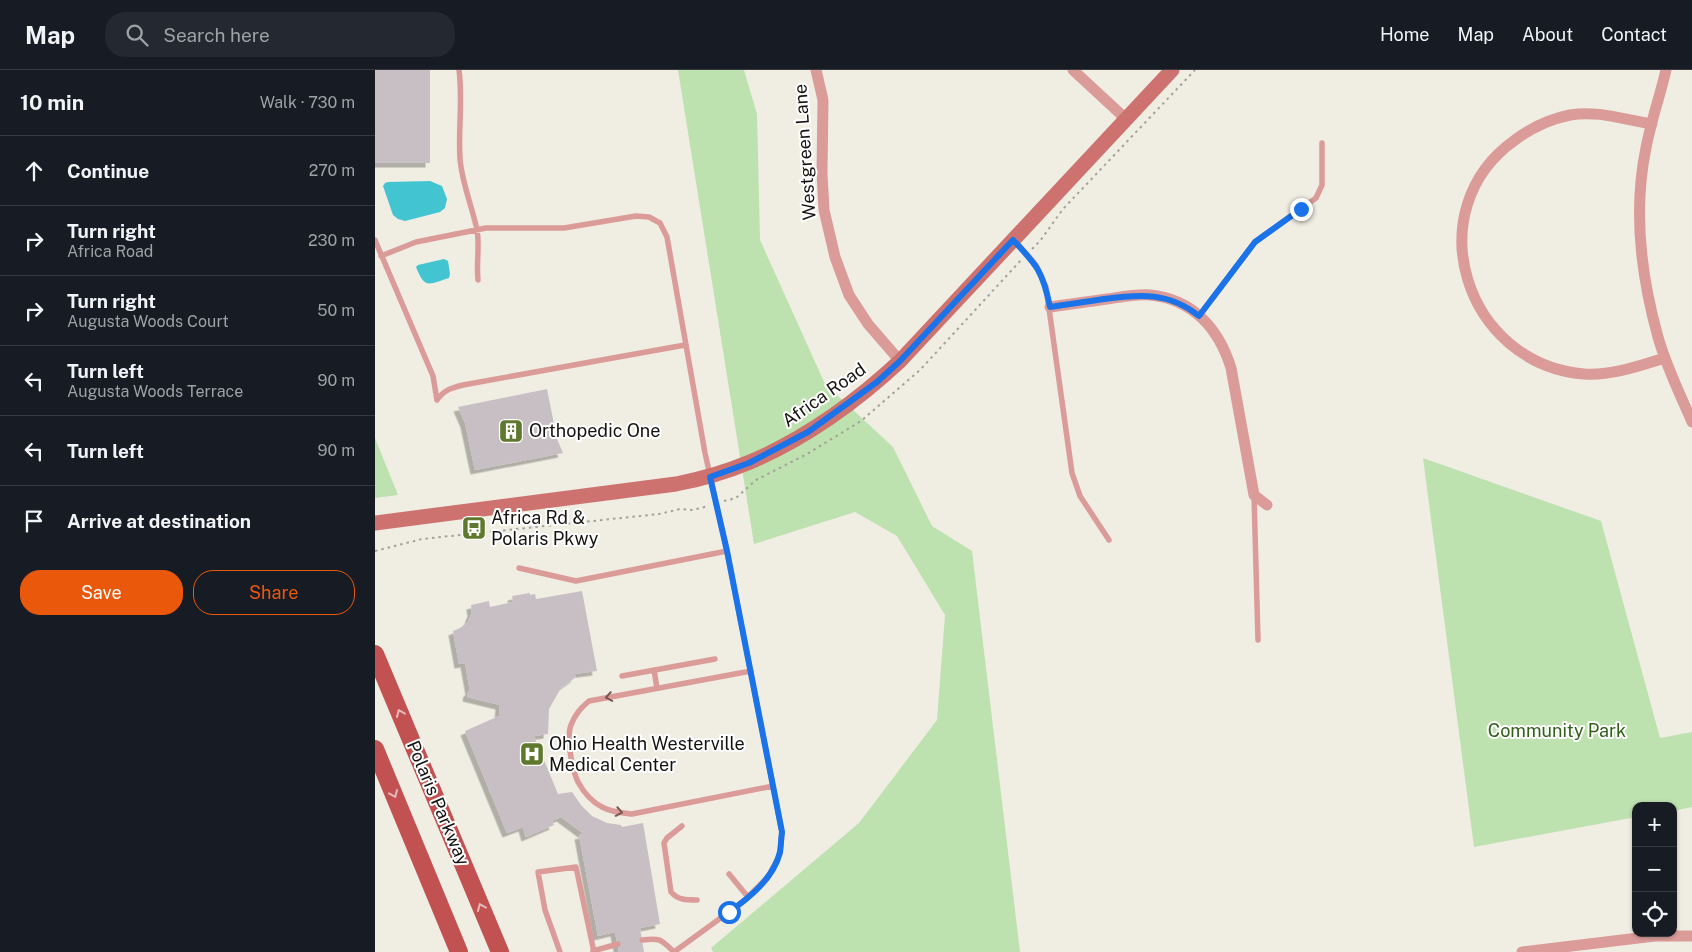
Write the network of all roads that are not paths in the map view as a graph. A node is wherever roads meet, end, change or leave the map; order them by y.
1 (459, 70) edge
2 (816, 70) edge
3 (1073, 70) edge
4 (1172, 70) edge
5 (1666, 70) edge
6 (1126, 119) junction
7 (1652, 124) junction
8 (1322, 143) dead end
9 (477, 230) junction
10 (375, 240) edge
11 (1013, 240) junction
12 (381, 256) junction
13 (478, 280) dead end
14 (1050, 307) junction
15 (1199, 316) junction
16 (685, 345) junction
17 (1665, 358) junction
18 (900, 361) junction
19 (1692, 422) edge
20 (710, 477) junction
21 (1253, 495) junction
22 (1267, 505) dead end
23 (375, 523) edge
24 (1109, 540) dead end
25 (727, 551) junction
26 (519, 568) dead end
27 (1257, 640) dead end
28 (375, 654) edge
29 (715, 659) dead end
30 (654, 670) junction
31 (751, 671) junction
32 (622, 676) dead end
33 (657, 688) junction
34 (375, 749) edge
35 (773, 786) junction
36 (682, 826) dead end
37 (729, 874) dead end
38 (748, 897) junction
39 (697, 900) dead end
40 (1692, 936) edge
41 (642, 940) dead end
42 (618, 944) dead end
43 (593, 951) edge
44 (459, 952) edge
45 (500, 952) edge
46 (560, 952) edge
47 (674, 952) edge
48 (1522, 952) edge

1 - 9 lane
2 - 18 street, Westgreen Lane
3 - 6 street
4 - 6 street, Africa Road
5 - 7 street
6 - 11 street, Africa Road
7 - 17 street
7 - 17 street
8 - 15 lane
9 - 12 lane
9 - 13 lane
9 - 16 lane
10 - 12 lane
11 - 14 lane
11 - 18 street, Africa Road
12 - 16 lane
14 - 15 street
14 - 24 lane
15 - 21 street
16 - 20 lane
17 - 19 street
18 - 20 street, Africa Road
20 - 23 street, Africa Road
20 - 25 lane
21 - 22 street
21 - 27 lane
25 - 26 lane
25 - 31 lane
45 -> 28 main road, Polaris Parkway
29 - 30 lane
30 - 32 lane
30 - 33 lane
31 - 33 lane
31 - 35 lane
33 -> 35 lane
34 -> 44 main road, Polaris Parkway
35 - 38 lane
36 - 39 lane
37 - 38 lane
38 - 47 lane
40 - 48 street
41 - 47 lane
42 - 43 lane
43 - 46 lane

